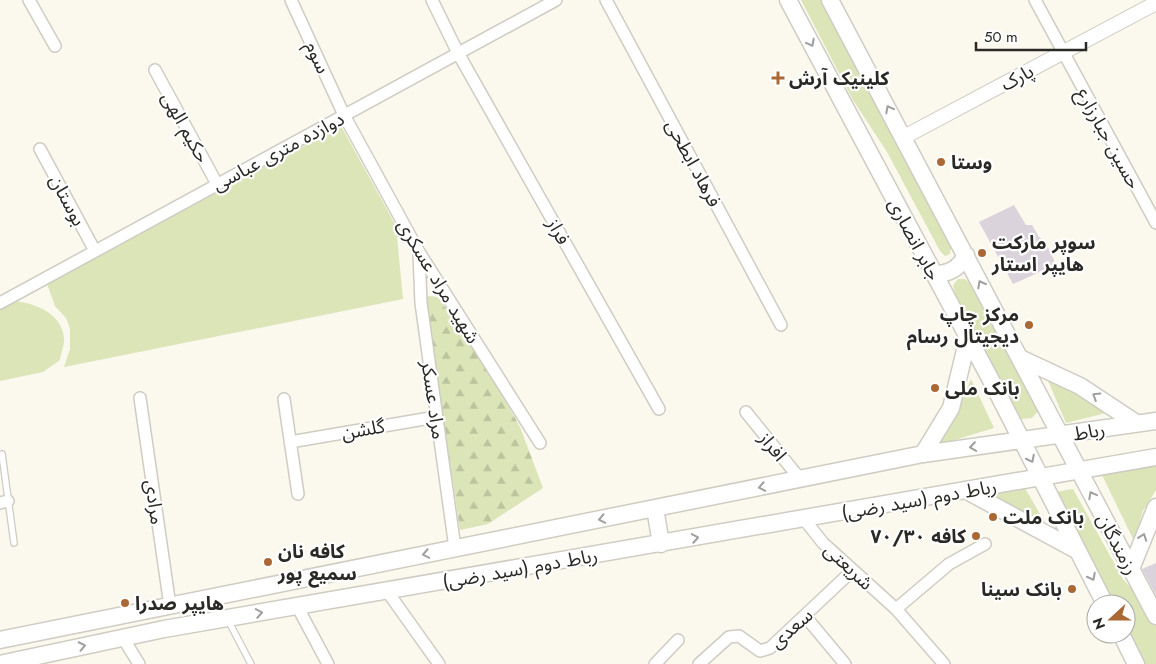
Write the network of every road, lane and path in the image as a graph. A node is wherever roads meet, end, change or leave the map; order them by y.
1 (29, 0) edge
2 (291, 0) edge
3 (432, 0) edge
4 (556, 0) edge
5 (606, 0) edge
6 (788, 0) edge
7 (830, 0) edge
8 (1035, 0) edge
9 (1156, 2) edge
10 (55, 46) dead end
11 (1063, 52) junction
12 (458, 53) junction
13 (155, 70) dead end
14 (344, 115) junction
15 (904, 137) junction
16 (40, 149) dead end
17 (217, 184) junction
18 (1156, 223) edge
19 (95, 251) junction
20 (419, 252) junction
21 (966, 255) junction
22 (934, 274) junction
23 (0, 303) edge
24 (781, 325) dead end
25 (968, 338) junction
26 (1020, 358) junction
27 (140, 398) dead end
28 (284, 398) dead end
29 (659, 409) dead end
30 (746, 412) dead end
31 (436, 417) junction
32 (1156, 421) edge
33 (1136, 423) junction
34 (1060, 435) junction
35 (1021, 440) junction
36 (290, 442) junction
37 (540, 443) dead end
38 (2, 454) dead end
39 (923, 454) junction
40 (1156, 457) edge
41 (1080, 472) junction
42 (1041, 478) junction
43 (800, 479) junction
44 (967, 491) junction
45 (298, 494) dead end
46 (4, 502) edge
47 (1156, 507) edge
48 (655, 508) junction
49 (804, 519) junction
50 (14, 543) dead end
51 (662, 544) junction
52 (985, 544) dead end
53 (455, 548) junction
54 (1078, 551) junction
55 (1131, 569) junction
56 (854, 570) junction
57 (387, 591) junction
58 (1100, 594) edge
59 (170, 606) junction
60 (297, 606) junction
61 (896, 609) junction
62 (805, 616) junction
63 (1156, 616) edge
64 (227, 618) junction
65 (123, 638) junction
66 (0, 640) edge
67 (678, 640) dead end
68 (1126, 644) edge
69 (50, 659) edge
70 (0, 664) edge
71 (139, 664) edge
72 (250, 664) edge
73 (328, 664) edge
74 (439, 664) edge
75 (655, 664) edge
76 (699, 664) edge
77 (845, 664) edge
78 (944, 664) edge
79 (1136, 664) edge

1 - 10 street
2 - 14 street, سوم
3 - 12 street, فراز
4 - 12 street, دوازده متری عباسی
5 - 24 street, فرهاد ابطحی
6 -> 22 main road, جابر انصاری
15 -> 7 main road, جابر انصاری
8 - 11 street, حسین جبارزارع
9 - 11 street, پارک
11 - 15 street, پارک
11 - 18 street, حسین جبارزارع
12 - 14 street, دوازده متری عباسی
12 - 29 street, فراز
13 - 17 street, حکیم الهی
14 - 17 street, دوازده متری عباسی
14 - 20 street, شهید مراد عسکری
15 - 21 main road, جابر انصاری
16 - 19 street, بوستان
17 - 19 street, دوازده متری عباسی
19 - 23 street, دوازده متری عباسی
20 - 31 street, مراد عسکر
20 - 37 street, شهید مراد عسکری
21 - 22 main road
26 -> 21 main road, جابر انصاری
22 - 25 main road, جابر انصاری
25 - 35 main road, جابر انصاری
25 - 39 main road
33 -> 26 main road
26 - 34 main road, جابر انصاری
27 - 59 street, مرادی
28 - 36 street
30 - 43 street, افراز
31 - 36 street, گلشن
31 - 53 street, مراد عسکر
32 - 33 main road, رباط
33 - 34 main road, رباط
34 - 35 main road, رباط
34 - 41 main road, جابر انصاری
35 -> 39 main road, رباط دوم (سید رضی)
35 -> 42 main road, جابر انصاری
36 - 45 street
38 - 46 lane
39 - 43 main road, رباط دوم (سید رضی)
40 - 41 main road, رباط
41 - 42 main road, رباط
55 -> 41 main road, رزمندگان
42 - 44 main road, رباط دوم (سید رضی)
42 - 54 main road, رزمندگان
43 -> 48 main road, رباط دوم (سید رضی)
44 - 49 main road, رباط دوم (سید رضی)
44 - 54 main road
46 - 50 lane
55 -> 47 main road
48 - 51 main road
48 -> 53 main road, رباط دوم (سید رضی)
51 -> 49 main road, رباط دوم (سید رضی)
49 - 56 street, شریعتی
51 - 57 main road, رباط دوم (سید رضی)
52 - 61 street
53 -> 59 main road, رباط دوم (سید رضی)
54 -> 58 main road, رزمندگان
55 - 63 main road, رزمندگان
56 - 61 street, شریعتی
56 - 62 street, سعدی
57 - 60 main road, رباط دوم (سید رضی)
57 - 74 street
59 - 66 main road, رباط دوم (سید رضی)
64 -> 60 main road, رباط دوم (سید رضی)
60 - 73 street
61 - 78 street, شریعتی
62 - 76 street, سعدی
62 - 77 street
64 - 65 main road, رباط دوم (سید رضی)
64 - 72 lane
69 -> 65 main road, رباط دوم (سید رضی)
65 - 71 street
67 - 75 street
68 - 79 main road
69 - 70 main road, رباط دوم (سید رضی)

